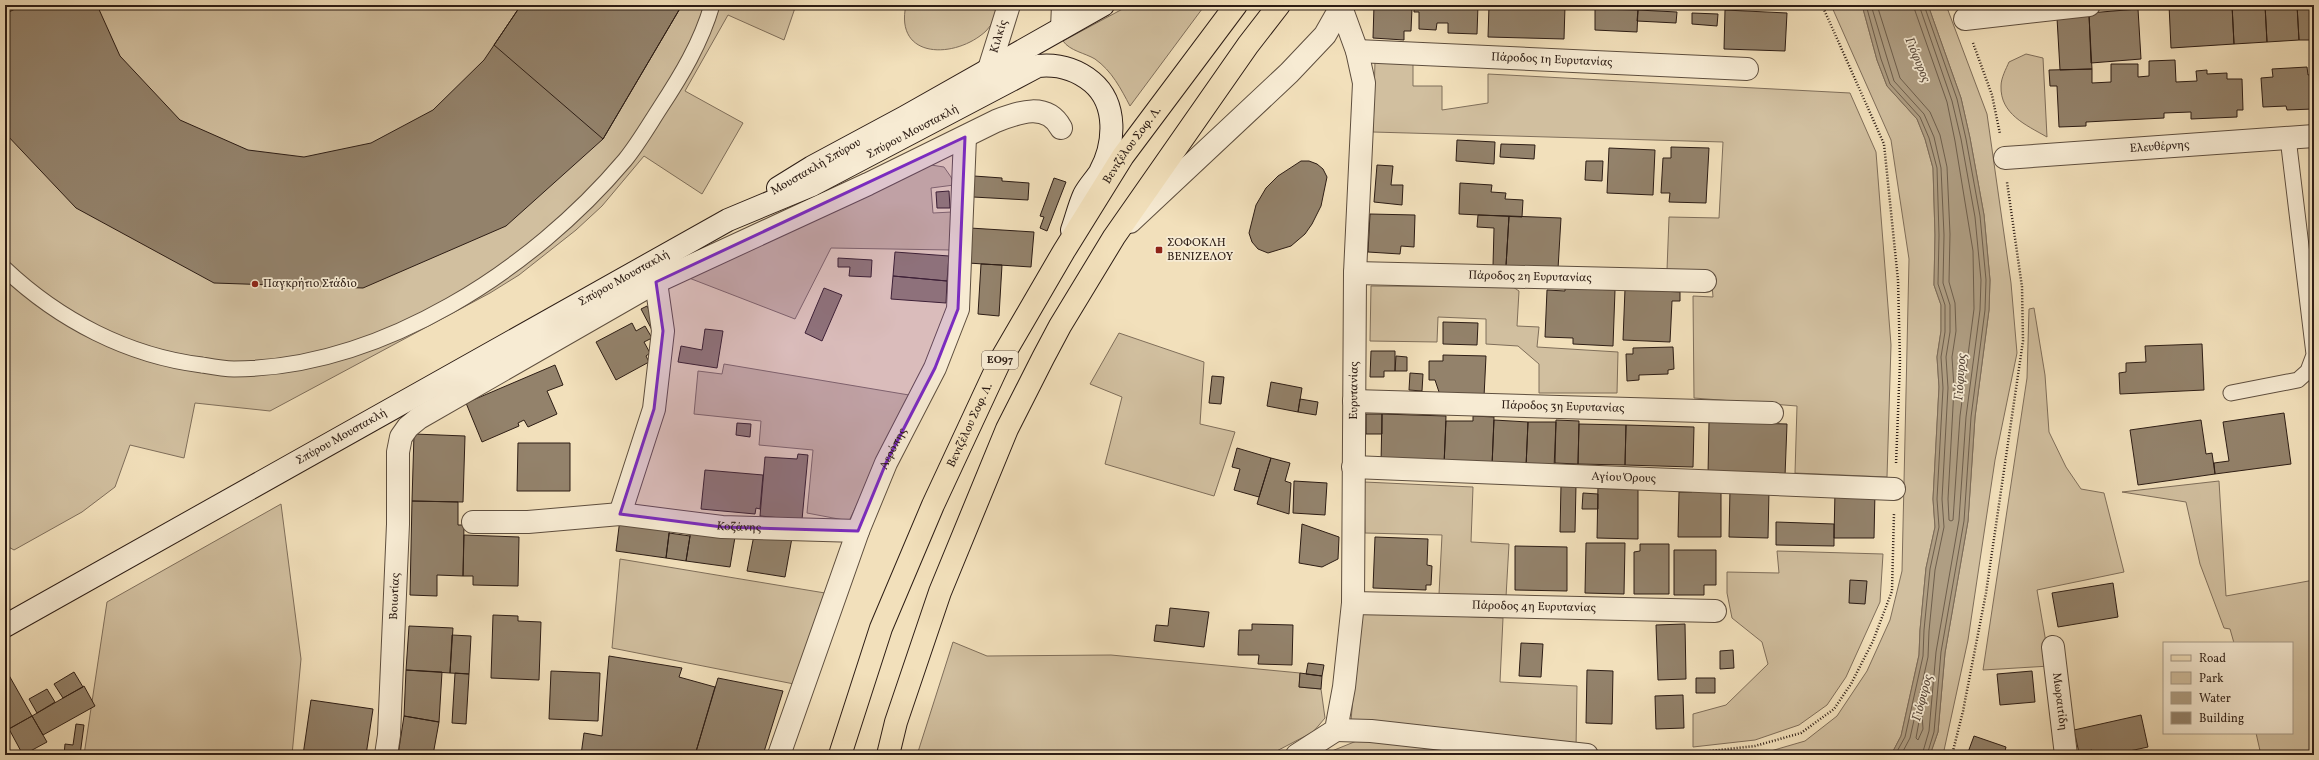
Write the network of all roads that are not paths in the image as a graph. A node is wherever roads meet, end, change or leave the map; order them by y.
1 (712, 5) edge
2 (1009, 5) edge
3 (1063, 5) edge
4 (1103, 5) edge
5 (1236, 5) edge
6 (1279, 5) edge
7 (2089, 5) edge
8 (1342, 6) edge
9 (1965, 19) road end
10 (1062, 28) junction
11 (1357, 51) junction
12 (989, 69) junction
13 (1748, 69) dead end
14 (905, 117) joint
15 (1061, 128) dead end
16 (2314, 136) edge
17 (965, 137) junction
18 (2288, 138) junction
19 (2005, 158) road end
20 (728, 220) junction
21 (1114, 236) junction
22 (1064, 251) junction
23 (5, 269) edge
24 (1355, 273) junction
25 (1705, 281) dead end
26 (656, 282) junction
27 (2314, 355) edge
28 (2231, 393) dead end
29 (1354, 402) junction
30 (1772, 413) dead end
31 (401, 437) joint
32 (1353, 468) junction
33 (1894, 489) road end
34 (620, 514) junction
35 (473, 522) dead end
36 (858, 531) junction
37 (1352, 604) junction
38 (1715, 611) dead end
39 (5, 626) edge
40 (2053, 647) dead end
41 (1336, 730) junction
42 (386, 755) edge
43 (779, 755) edge
44 (840, 755) edge
45 (888, 755) edge
46 (1297, 755) edge
47 (1587, 755) edge
48 (2066, 755) edge

1 - 23 lane
2 - 12 street, Κιλκίς
3 - 10 street
4 - 10 street, Σπύρου Μουστακλή
5 - 22 main road, Βενιζέλου Σοφ. Λ. / ΕΟ97
6 - 21 main road, ΕΟ97
7 - 9 street
8 - 11 street, Ευρυτανίας
8 - 21 street
10 - 12 street, Σπύρου Μουστακλή
11 - 13 street, Πάροδος 1η Ευρυτανίας
11 - 24 street, Ευρυτανίας
12 - 14 street, Σπύρου Μουστακλή
14 - 20 street, Μουστακλή Σπύρου
15 - 17 street, Σπύρου Μουστακλή
16 - 18 street, Ελευθέρνης
17 - 26 street, Σπύρου Μουστακλή
17 - 36 street, Αερόπης
18 - 19 street, Ελευθέρνης
18 - 27 lane
20 - 22 street, Σπύρου Μουστακλή
20 - 39 street, Σπύρου Μουστακλή
21 - 45 main road, ΕΟ97
22 - 44 main road, Βενιζέλου Σοφ. Λ. / ΕΟ97
24 - 25 street, Πάροδος 2η Ευρυτανίας
24 - 29 street, Ευρυτανίας
26 - 31 street, Σπύρου Μουστακλή
26 - 34 street
27 - 28 lane
29 - 30 street, Πάροδος 3η Ευρυτανίας
29 - 32 street, Ευρυτανίας
31 - 42 street, Βοιωτίας
32 - 33 street, Αγίου Όρους
32 - 37 street, Ευρυτανίας
34 - 35 street, Κοζάνης
34 - 36 street, Κοζάνης
36 - 43 street, Αερόπης
37 - 38 street, Πάροδος 4η Ευρυτανίας
37 - 41 street, Ευρυτανίας
40 - 48 street, Μωραιτίδη
41 - 46 street
41 - 47 street

